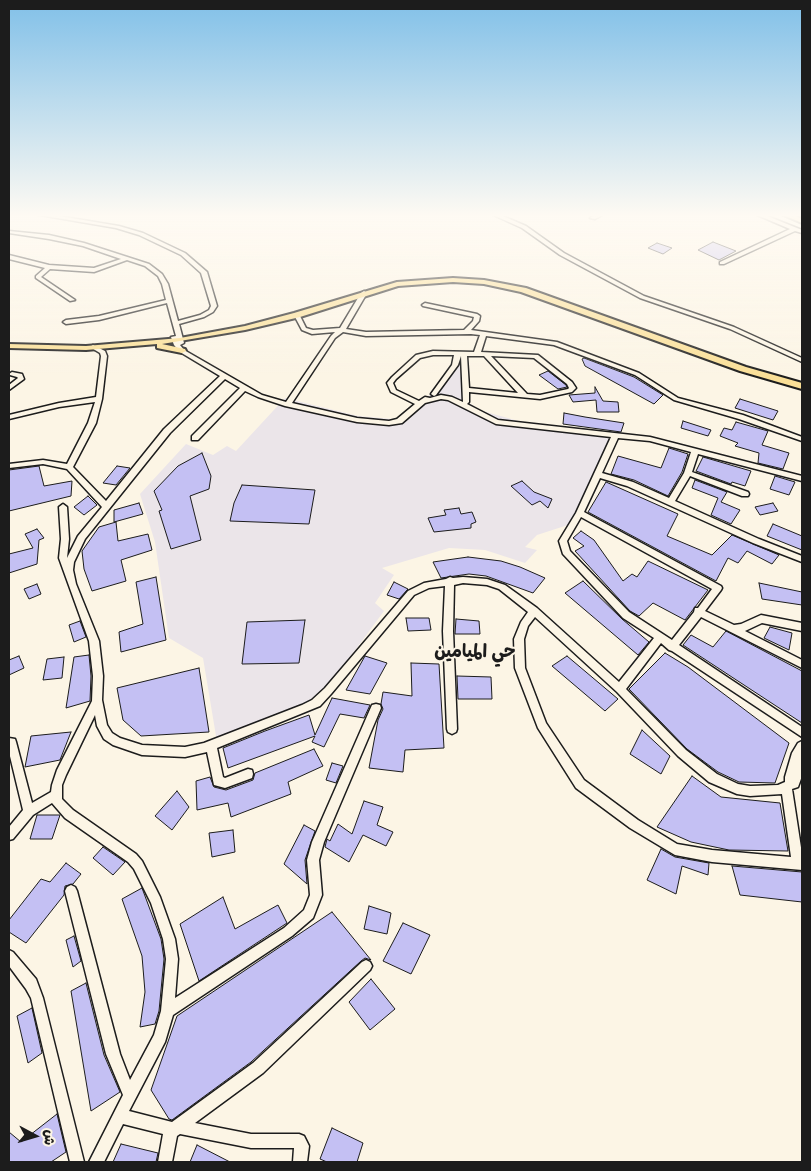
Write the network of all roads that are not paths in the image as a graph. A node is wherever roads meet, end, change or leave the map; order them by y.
1 (47, 269) edge
2 (76, 269) edge
3 (101, 269) edge
4 (151, 269) edge
5 (200, 269) edge
6 (589, 269) edge
7 (98, 270) junction
8 (105, 276) dead end
9 (364, 293) junction
10 (72, 300) dead end
11 (170, 301) junction
12 (425, 305) dead end
13 (297, 315) junction
14 (66, 322) dead end
15 (177, 323) junction
16 (636, 327) junction
17 (342, 330) junction
18 (466, 332) junction
19 (483, 334) junction
20 (198, 337) junction
21 (177, 338) junction
22 (9, 341) edge
23 (131, 345) junction
24 (9, 346) edge
25 (93, 347) junction
26 (184, 351) junction
27 (477, 354) junction
28 (461, 355) junction
29 (486, 355) junction
30 (802, 360) edge
31 (12, 374) dead end
32 (224, 376) junction
33 (802, 381) edge
34 (802, 386) edge
35 (245, 387) junction
36 (9, 388) edge
37 (466, 390) junction
38 (434, 394) junction
39 (525, 396) junction
40 (99, 399) junction
41 (466, 402) junction
42 (422, 403) junction
43 (287, 405) junction
44 (9, 418) edge
45 (503, 422) junction
46 (615, 436) junction
47 (195, 438) dead end
48 (802, 439) edge
49 (696, 450) junction
50 (9, 466) edge
51 (69, 466) junction
52 (688, 473) junction
53 (598, 475) junction
54 (802, 478) edge
55 (745, 494) dead end
56 (670, 503) junction
57 (63, 507) dead end
58 (107, 507) junction
59 (580, 513) junction
60 (802, 559) edge
61 (68, 570) junction
62 (450, 580) junction
63 (534, 611) junction
64 (698, 611) junction
65 (731, 628) junction
66 (802, 628) edge
67 (659, 638) junction
68 (672, 647) junction
69 (802, 664) edge
70 (620, 690) junction
71 (98, 700) junction
72 (376, 708) dead end
73 (777, 715) junction
74 (452, 729) dead end
75 (802, 732) edge
76 (802, 738) edge
77 (9, 741) edge
78 (211, 745) junction
79 (802, 746) edge
80 (802, 762) edge
81 (248, 774) dead end
82 (788, 786) junction
83 (57, 794) junction
84 (29, 811) junction
85 (9, 835) edge
86 (800, 864) edge
87 (71, 891) dead end
88 (9, 956) edge
89 (366, 966) dead end
90 (168, 1011) junction
91 (130, 1096) junction
92 (120, 1116) junction
93 (175, 1130) junction
94 (77, 1162) edge
95 (96, 1162) edge
96 (165, 1162) edge
97 (300, 1162) edge

1 - 10 street
2 - 7 street
3 - 7 street
4 - 11 street
5 - 15 street
6 - 30 street
7 - 8 street
9 - 13 main road
9 - 16 main road
9 - 17 street
11 - 14 street
11 - 15 street
12 - 18 street
13 - 17 street
13 - 20 main road
15 - 21 street
16 - 21 main road
16 - 33 main road
16 - 34 main road
17 - 18 street
17 - 43 street
18 - 19 street
19 - 27 street
19 - 48 street
20 - 21 main road
20 - 26 main road
21 - 22 main road
21 - 23 main road
21 - 26 street
23 - 25 main road
23 - 26 main road
24 - 25 main road
25 - 40 street
26 - 32 street
27 - 28 street
27 - 29 street
28 - 37 street
28 - 38 street
28 - 42 street
29 - 39 street
29 - 39 street
31 - 36 street
32 - 35 street
32 - 58 street
35 - 43 street
35 - 47 street
37 - 39 street
37 - 41 street
38 - 41 street
38 - 42 street
40 - 44 street
40 - 51 street
41 - 45 street
42 - 43 street
42 - 45 street
45 - 46 street
46 - 49 street
46 - 53 street
49 - 52 street
49 - 54 street
50 - 51 street
51 - 58 street
52 - 55 street
52 - 56 street
53 - 56 street
53 - 59 street
56 - 60 street
57 - 61 street
58 - 61 street
59 - 64 street
59 - 67 street
61 - 71 street
62 - 63 street
62 - 74 street
62 - 78 street
63 - 70 street
63 - 86 street
64 - 65 street
64 - 68 street
65 - 66 street
65 - 69 street
67 - 68 street
67 - 70 street
68 - 73 street
70 - 82 street
71 - 78 street
71 - 83 street
72 - 90 street
73 - 75 street
73 - 76 street
77 - 84 street
78 - 81 street
79 - 82 street
80 - 82 street
82 - 86 street
83 - 84 street
83 - 90 street
84 - 85 street
87 - 91 street
88 - 94 street
89 - 93 street
90 - 91 street
91 - 92 street
92 - 93 street
92 - 95 street
93 - 96 street
93 - 97 street

